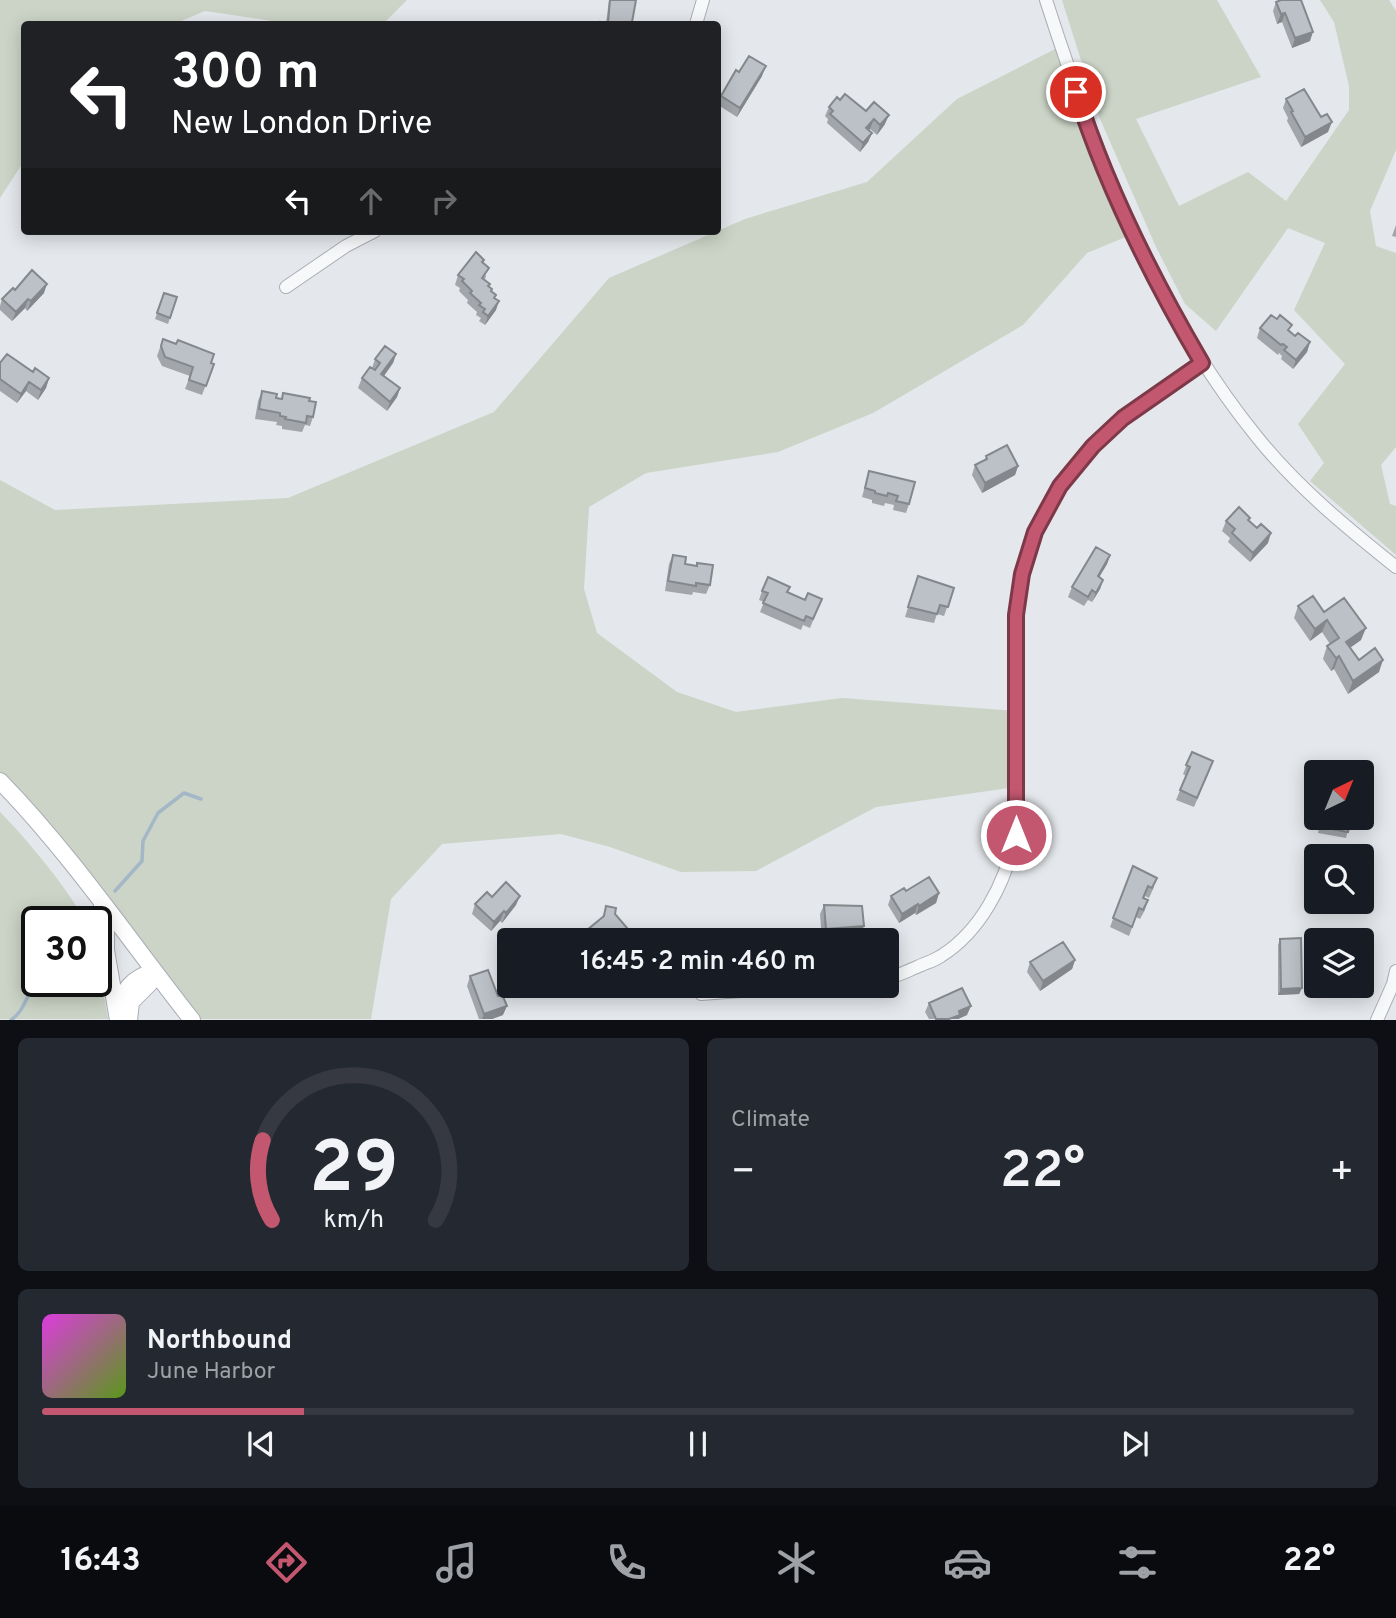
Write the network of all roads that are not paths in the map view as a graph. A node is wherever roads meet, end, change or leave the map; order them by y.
1 (703, 0) edge
2 (1046, 0) edge
3 (697, 21) edge
4 (367, 235) edge
5 (286, 287) dead end
6 (1202, 363) junction
7 (1396, 567) edge
8 (0, 782) edge
9 (101, 901) junction
10 (1396, 971) edge
11 (155, 972) junction
12 (899, 973) edge
13 (121, 1018) edge
14 (192, 1020) edge
15 (1377, 1020) edge

1 - 3 street
2 - 6 street
4 - 5 street
6 - 7 street
6 - 12 street
8 - 9 main road
9 - 11 main road
9 - 13 main road
10 - 15 street
11 - 13 main road
11 - 14 main road

